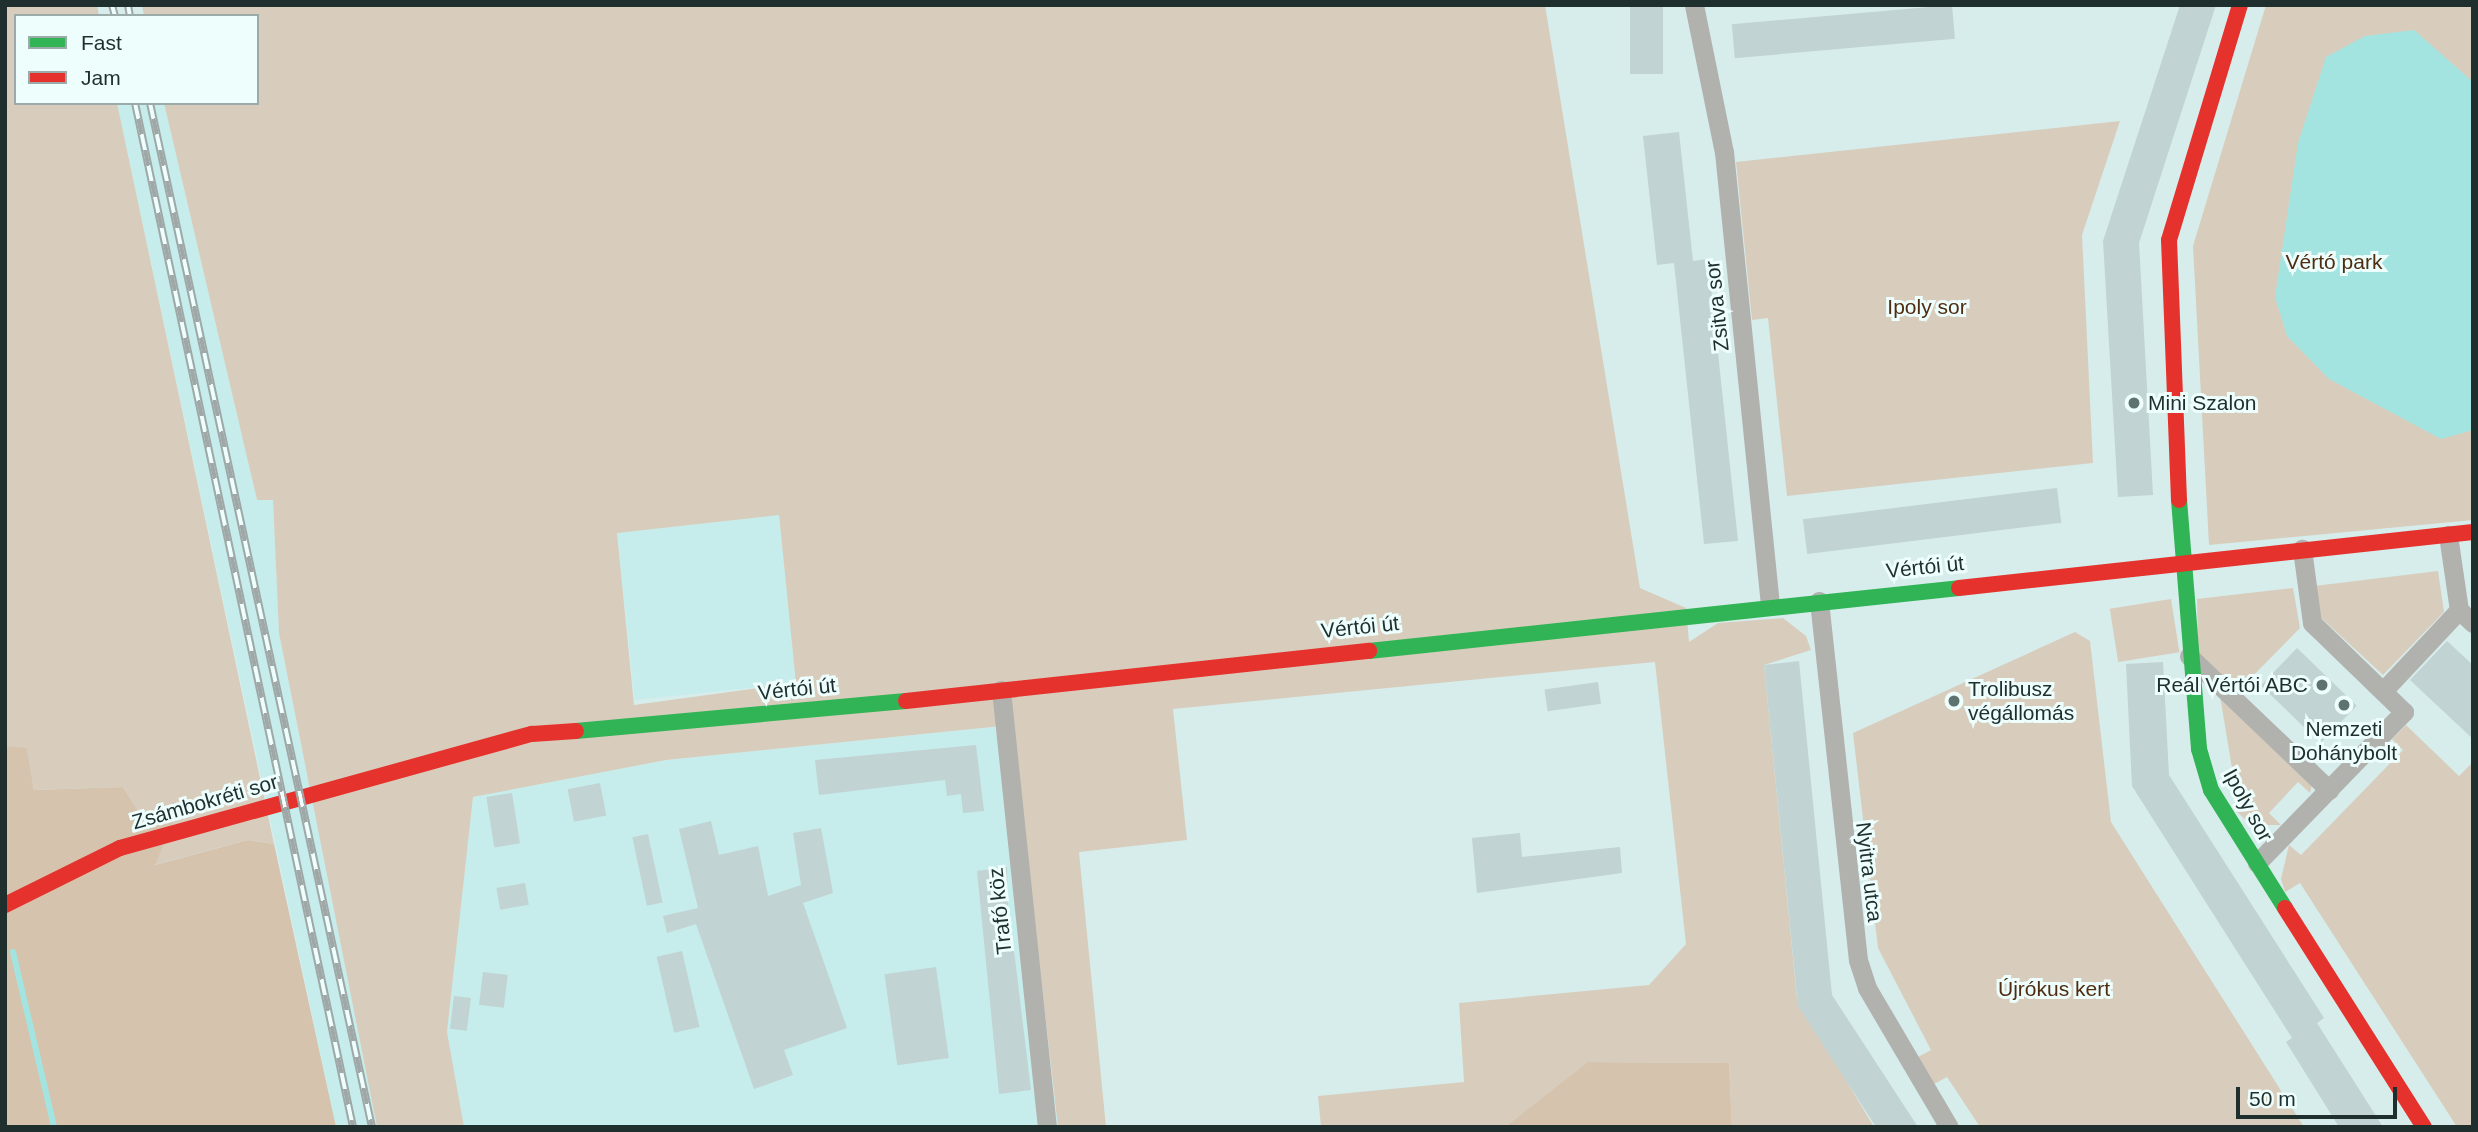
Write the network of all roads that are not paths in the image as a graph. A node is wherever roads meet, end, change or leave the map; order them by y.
1 (1694, 5) edge
2 (2240, 5) edge
3 (2473, 532) edge
4 (2448, 534) junction
5 (2302, 549) junction
6 (2181, 562) junction
7 (1819, 601) junction
8 (1770, 606) junction
9 (2466, 617) edge
10 (2189, 656) junction
11 (1001, 690) junction
12 (2384, 691) junction
13 (426, 760) joint
14 (2329, 790) junction
15 (2257, 863) junction
16 (5, 905) edge
17 (1047, 1127) edge
18 (1949, 1127) edge
19 (2424, 1127) edge

1 - 8 street, Zsitva sor
2 - 6 street, Ipoly sor
3 - 4 street, Vértói út
4 - 5 street, Vértói út
4 - 9 street
5 - 6 street, Vértói út
5 - 12 street
6 - 7 street, Vértói út
6 - 10 street, Ipoly sor
7 - 8 street, Vértói út
7 - 18 street, Nyitra utca
8 - 11 street, Vértói út
9 - 12 street
10 - 14 street
10 - 15 street, Ipoly sor
11 - 13 street, Vértói út
11 - 17 street, Trafó köz
12 - 14 street
13 - 16 street, Zsámbokréti sor
14 - 15 street
15 - 19 street, Ipoly sor

